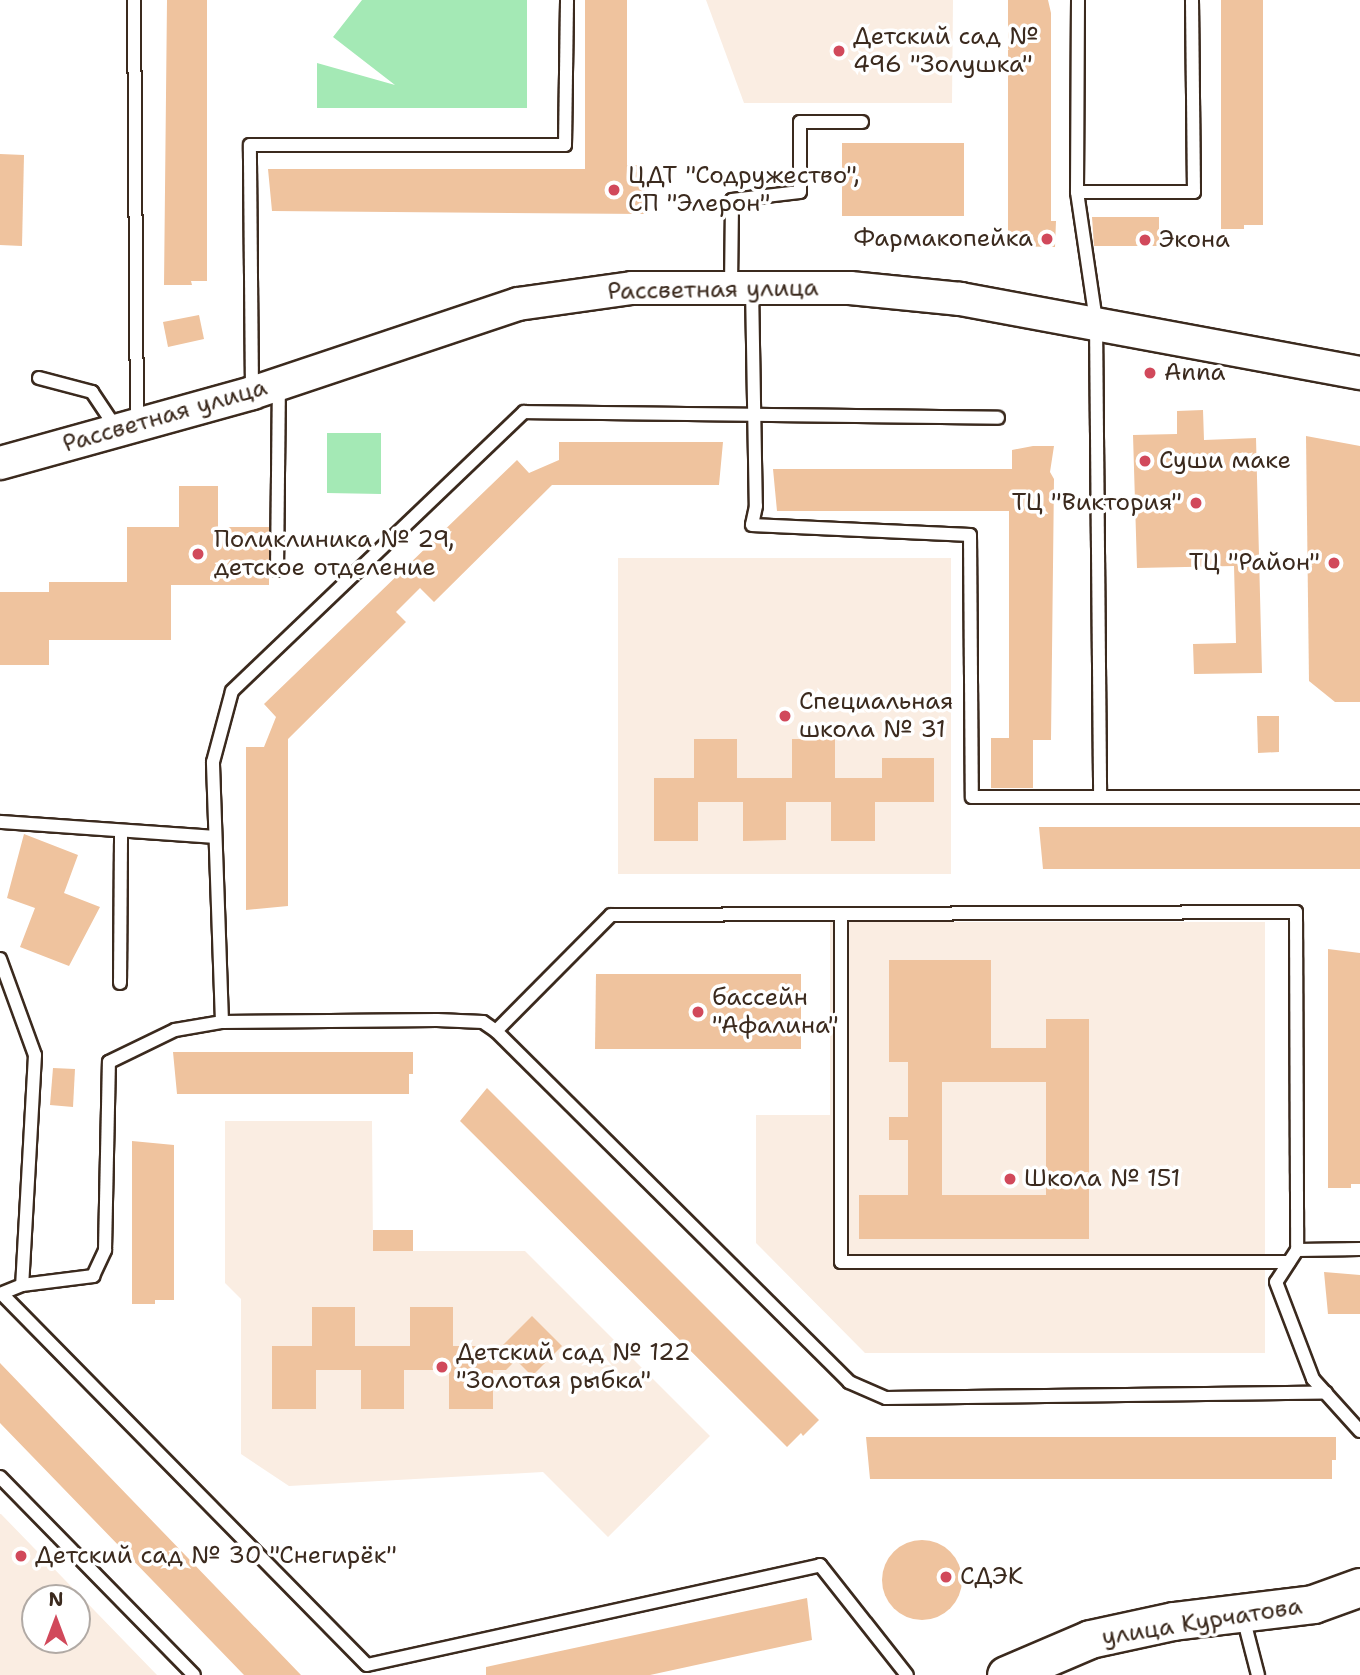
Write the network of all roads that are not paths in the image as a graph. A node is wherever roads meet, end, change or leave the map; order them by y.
1 (134, 0) edge
2 (567, 0) edge
3 (1078, 0) edge
4 (1192, 0) edge
5 (862, 122) dead end
6 (1077, 192) junction
7 (742, 286) junction
8 (1096, 321) junction
9 (1360, 373) edge
10 (39, 378) dead end
11 (265, 389) junction
12 (754, 415) junction
13 (998, 418) dead end
14 (127, 426) junction
15 (0, 463) edge
16 (277, 569) dead end
17 (1100, 797) junction
18 (1360, 797) edge
19 (0, 822) edge
20 (121, 832) junction
21 (213, 837) junction
22 (841, 914) junction
23 (0, 959) edge
24 (120, 983) dead end
25 (222, 1022) junction
26 (496, 1031) junction
27 (1360, 1249) edge
28 (1297, 1250) junction
29 (1289, 1262) junction
30 (22, 1285) junction
31 (1, 1294) edge
32 (1326, 1393) junction
33 (1360, 1431) edge
34 (0, 1477) edge
35 (1360, 1587) edge
36 (1242, 1613) junction
37 (194, 1675) edge
38 (907, 1675) edge
39 (1006, 1675) edge
40 (1258, 1675) edge

1 - 14 lane
2 - 11 lane
3 - 6 lane
4 - 6 lane
5 - 7 lane
6 - 8 lane
7 - 8 street, Рассветная улица
7 - 11 street, Рассветная улица
7 - 12 lane
8 - 9 street, Рассветная улица
8 - 17 lane
10 - 14 lane
11 - 14 street, Рассветная улица
11 - 16 lane
12 - 13 lane
12 - 17 lane
12 - 21 lane
14 - 15 street, Рассветная улица
17 - 18 lane
19 - 20 lane
20 - 21 lane
20 - 24 lane
21 - 25 lane
22 - 26 lane
22 - 28 lane
22 - 29 lane
23 - 30 lane
25 - 26 lane
25 - 30 lane
26 - 32 lane
27 - 28 lane
28 - 29 lane
29 - 32 lane
30 - 31 lane
31 - 38 lane
32 - 33 lane
34 - 37 lane
35 - 36 main road, улица Курчатова
36 - 39 main road, улица Курчатова
36 - 40 lane

